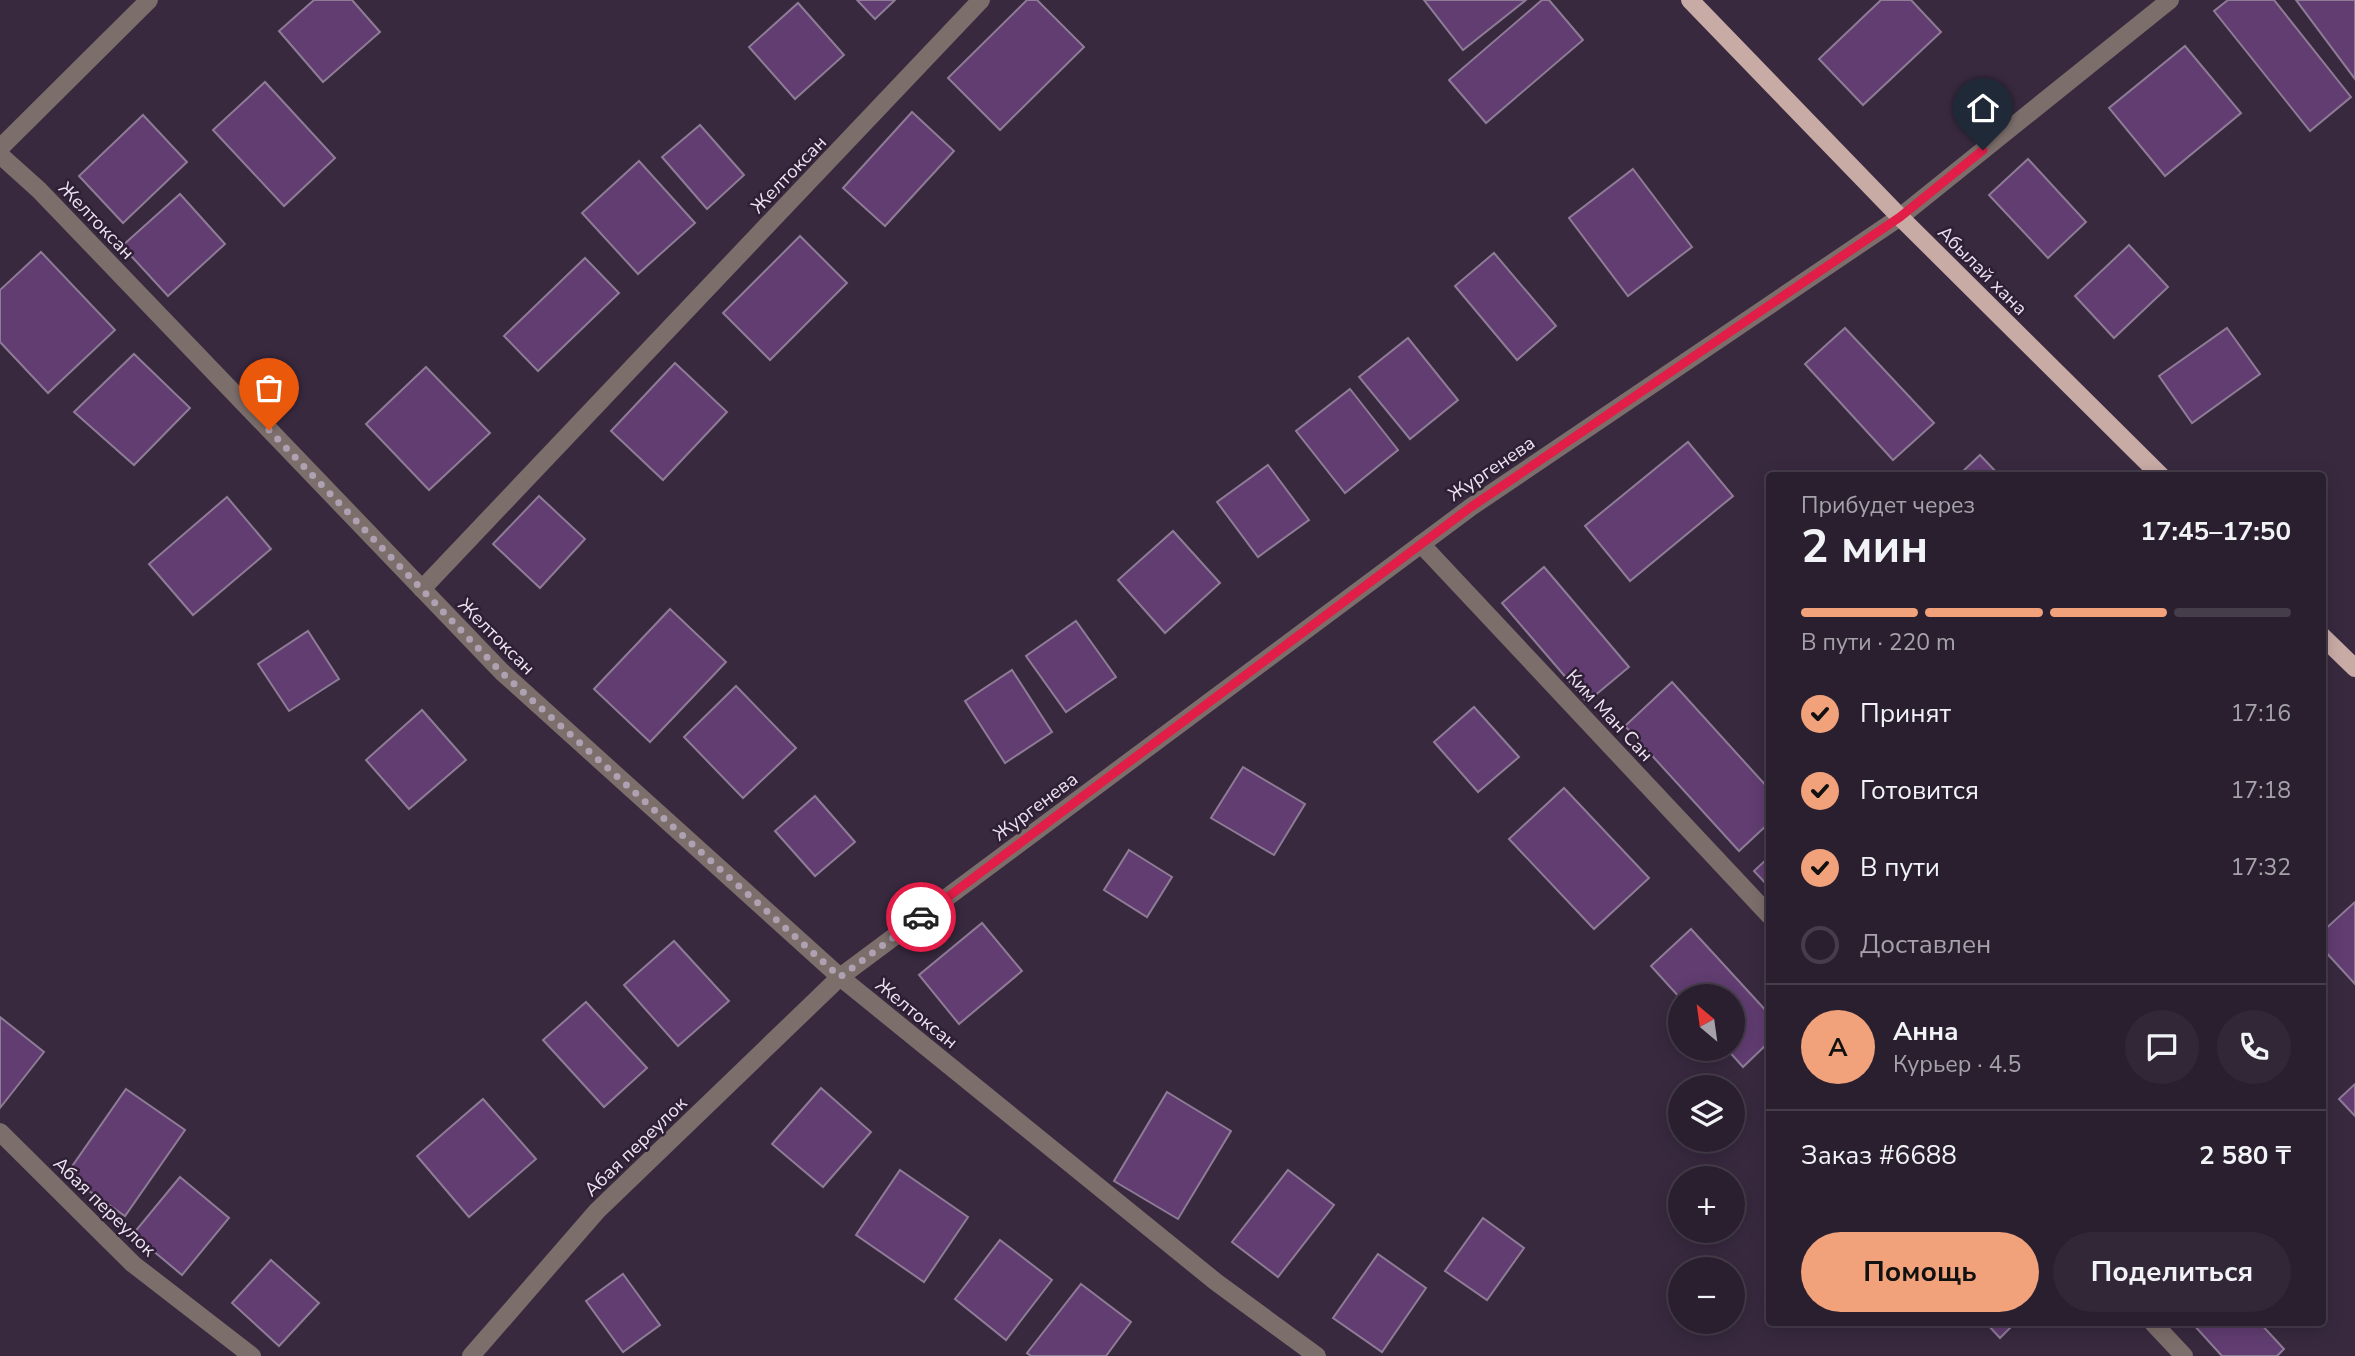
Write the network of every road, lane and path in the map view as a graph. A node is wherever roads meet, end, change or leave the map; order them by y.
1 (149, 0) edge
2 (981, 0) edge
3 (1690, 0) edge
4 (2170, 0) edge
5 (0, 148) edge
6 (0, 155) edge
7 (1900, 217) junction
8 (2157, 472) edge
9 (1421, 544) junction
10 (422, 589) junction
11 (2326, 640) edge
12 (2355, 668) edge
13 (1766, 912) edge
14 (840, 977) junction
15 (0, 1132) edge
16 (2156, 1326) edge
17 (252, 1356) edge
18 (471, 1356) edge
19 (1317, 1356) edge
20 (2184, 1356) edge

1 - 5 street
2 - 10 street, Желтоксан
3 - 7 main road, Абылай хана
4 - 7 street, Жургенева
6 - 10 street, Желтоксан
7 - 8 main road, Абылай хана
7 - 9 street, Жургенева
9 - 13 street, Ким Ман Сан
9 - 14 street, Жургенева
10 - 14 street, Желтоксан
11 - 12 main road
14 - 18 street, Абая переулок
14 - 19 street, Желтоксан
15 - 17 street, Абая переулок
16 - 20 street

